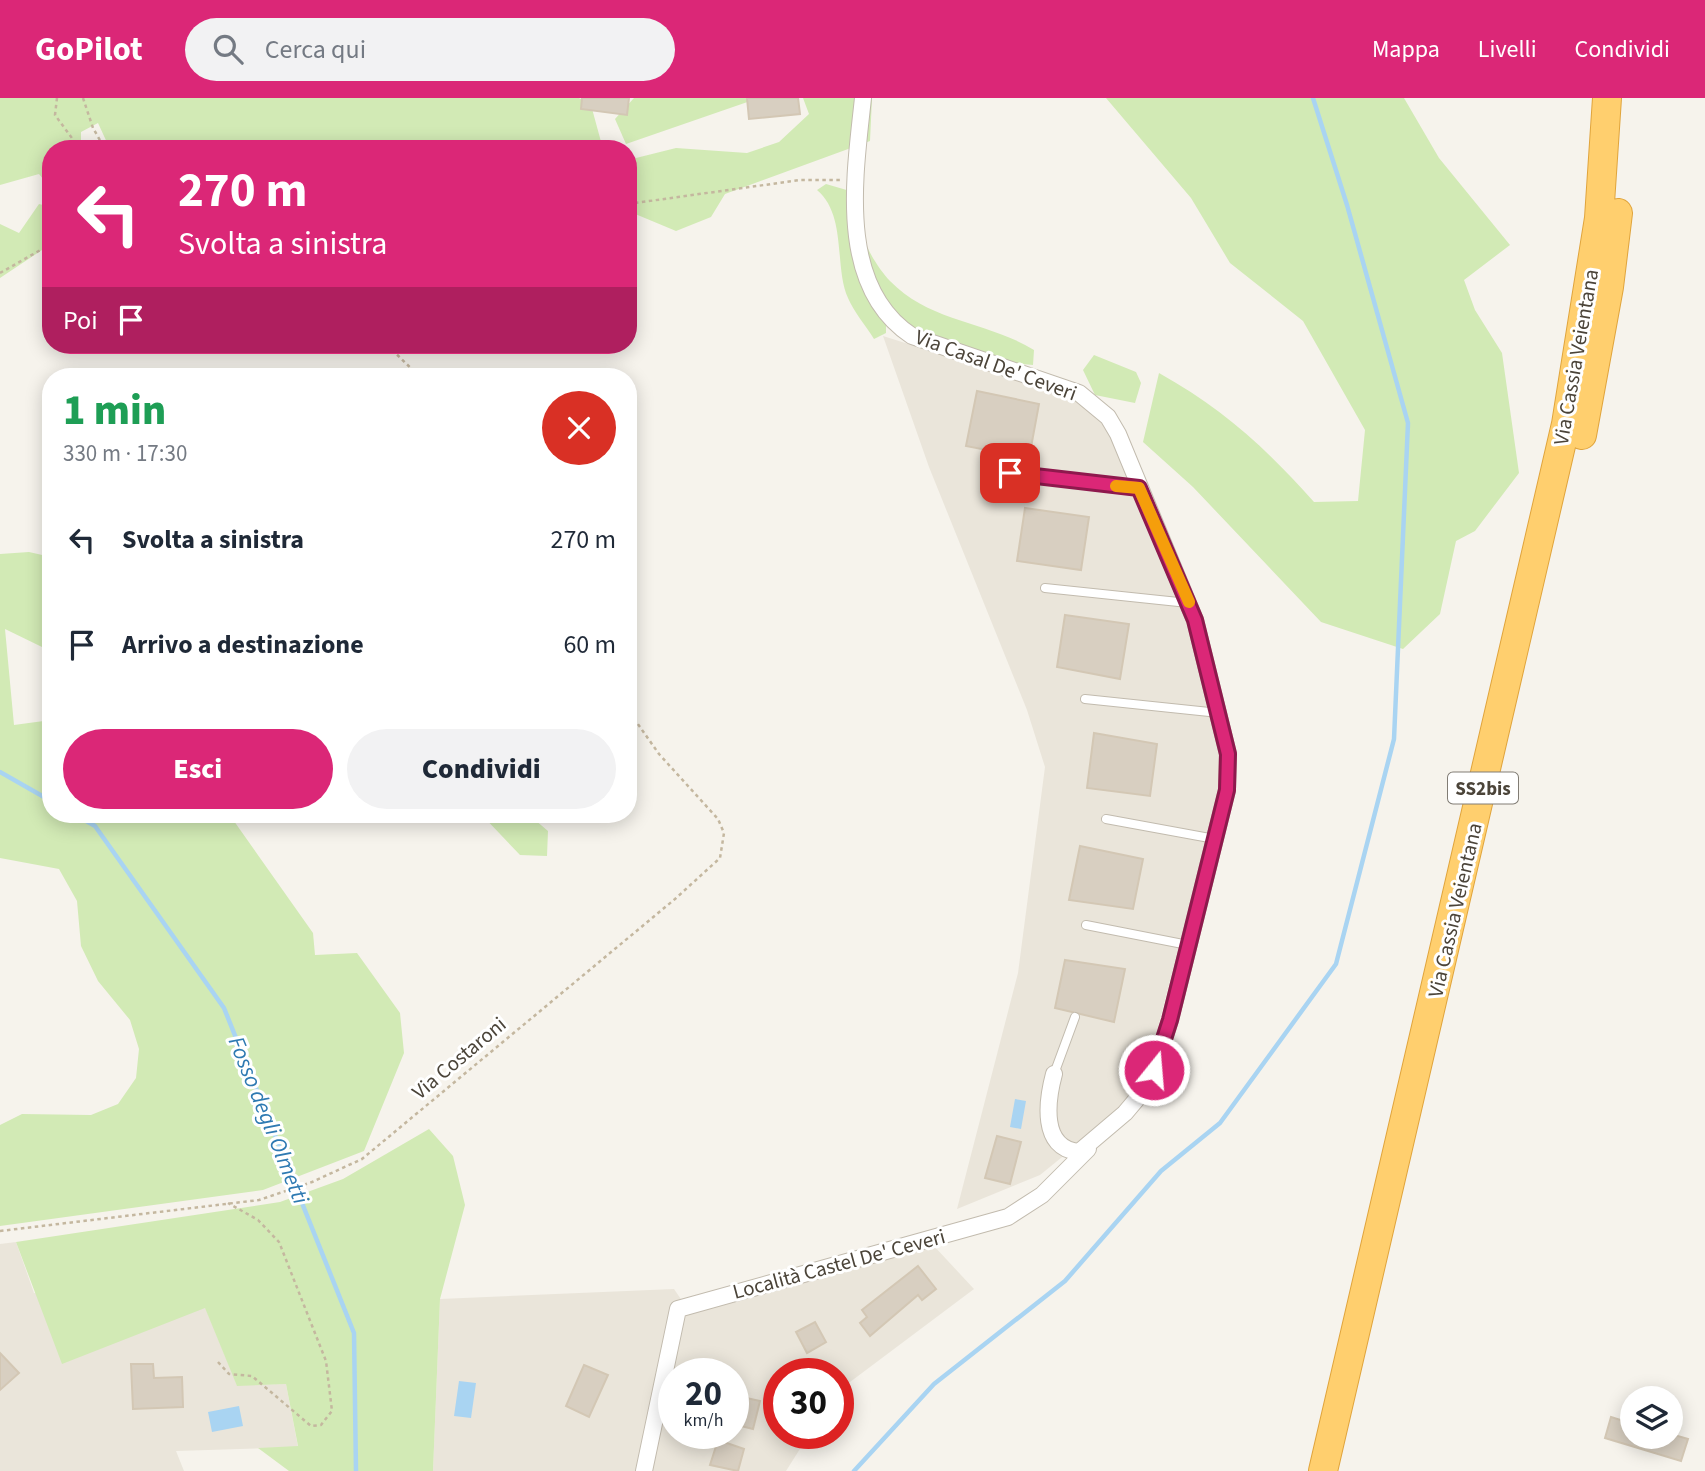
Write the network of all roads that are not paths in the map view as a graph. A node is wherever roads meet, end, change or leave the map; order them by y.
1 (863, 98) edge
2 (1607, 98) edge
3 (1627, 98) edge
4 (985, 470) dead end
5 (1139, 488) junction
6 (1045, 588) dead end
7 (1190, 603) junction
8 (1086, 699) dead end
9 (1219, 713) junction
10 (1105, 819) dead end
11 (1215, 839) junction
12 (1086, 925) dead end
13 (1188, 945) junction
14 (1076, 1017) dead end
15 (1054, 1074) joint
16 (1125, 1113) junction
17 (644, 1471) edge
18 (1323, 1471) edge
19 (1342, 1471) edge

1 - 5 street, Via Casal De' Ceveri
2 - 18 highway, Via Cassia Veientana / SS2bis
3 - 19 highway, Via Cassia Veientana / SS2bis
4 - 5 lane
5 - 7 street, Via Casal De' Ceveri
6 - 7 lane
7 - 9 street, Via Casal De' Ceveri
8 - 9 lane
9 - 11 street, Via Casal De' Ceveri
10 - 11 lane
11 - 13 street, Via Casal De' Ceveri
12 - 13 lane
13 - 16 street, Via Casal De' Ceveri
14 - 15 lane
15 - 16 street, Via Casal De' Ceveri
16 - 17 street, Località Castel De' Ceveri

